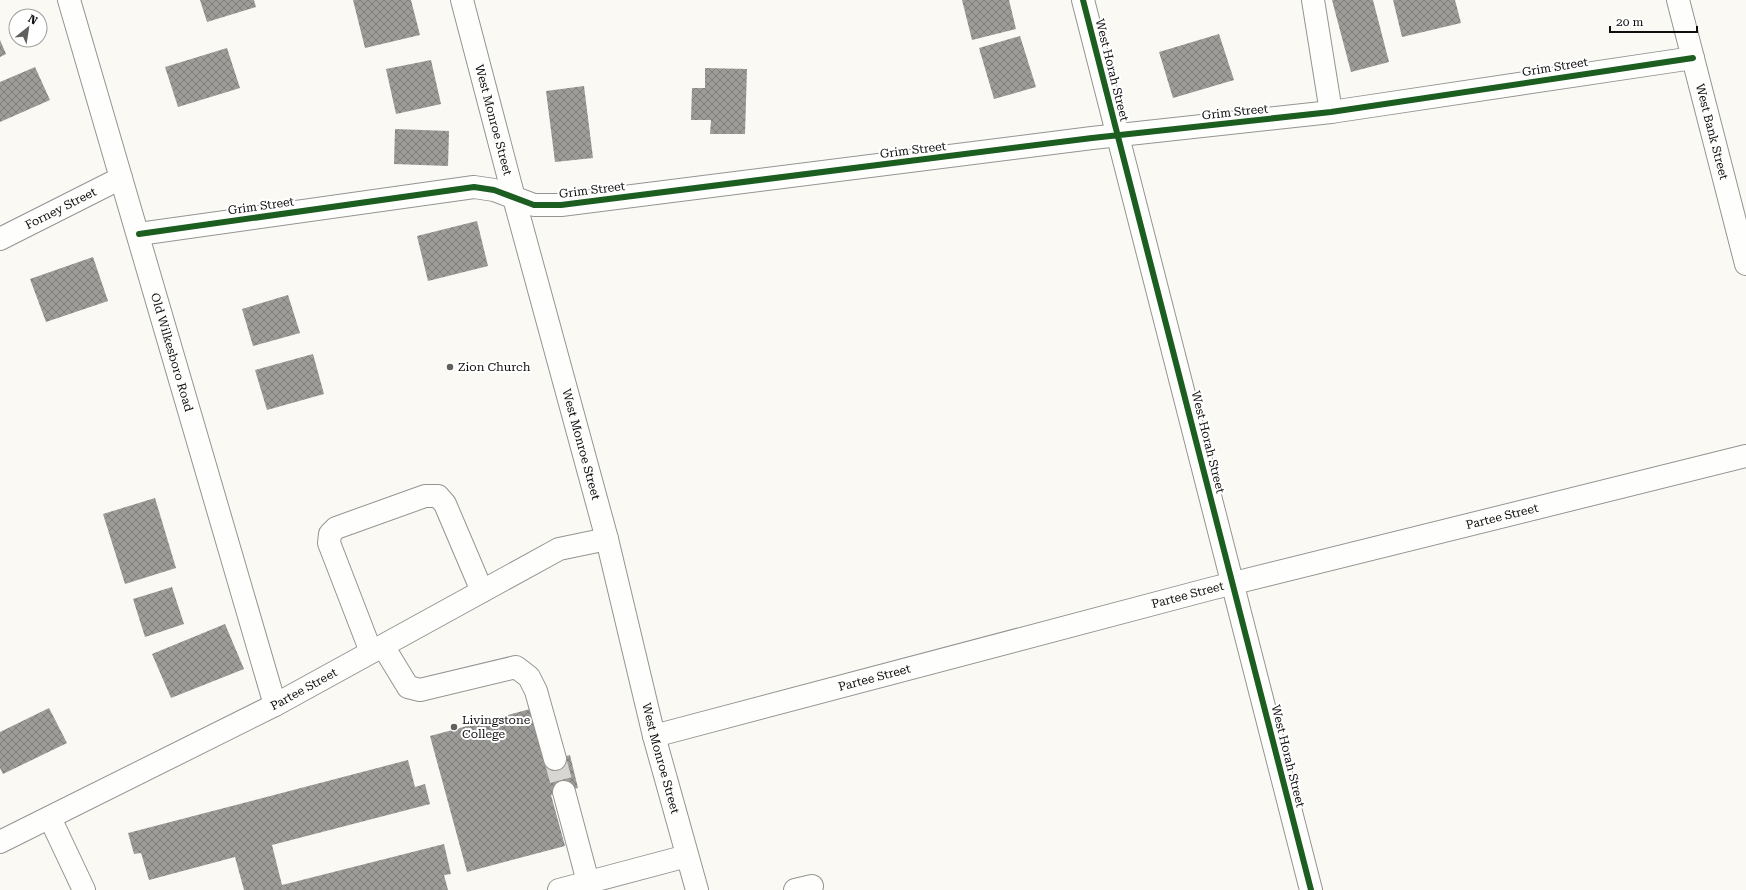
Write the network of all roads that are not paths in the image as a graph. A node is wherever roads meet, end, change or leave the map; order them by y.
1 (69, 0) edge
2 (462, 0) edge
3 (1083, 0) edge
4 (1313, 0) edge
5 (1678, 0) edge
6 (1693, 58) junction
7 (1331, 112) junction
8 (1118, 136) junction
9 (121, 178) junction
10 (514, 198) junction
11 (139, 234) junction
12 (0, 239) edge
13 (1746, 264) edge
14 (1746, 456) edge
15 (608, 539) junction
16 (1232, 584) junction
17 (482, 591) junction
18 (377, 649) junction
19 (275, 705) junction
20 (654, 736) junction
21 (555, 759) tunnel mouth
22 (564, 792) tunnel mouth
23 (50, 818) junction
24 (0, 842) edge
25 (687, 856) junction
26 (588, 882) junction
27 (84, 890) edge
28 (559, 890) edge
29 (697, 890) edge
30 (1311, 890) edge

1 - 9 street, Old Wilkesboro Road
2 - 10 street, West Monroe Street
3 - 8 street, West Horah Street
4 - 7 street
5 - 6 street, West Bank Street
6 - 7 street, Grim Street
6 - 13 street, West Bank Street
7 - 8 street, Grim Street
8 - 10 street, Grim Street
8 - 16 street, West Horah Street
9 - 11 street, Old Wilkesboro Road
9 - 12 street, Forney Street
10 - 11 street, Grim Street
10 - 15 street, West Monroe Street
11 - 19 street, Old Wilkesboro Road
14 - 16 street, Partee Street
15 - 17 street, Partee Street
15 - 20 street, West Monroe Street
16 - 20 street, Partee Street
16 - 30 street, West Horah Street
17 - 18 street, Partee Street
17 - 18 street
18 - 19 street, Partee Street
18 - 21 street
19 - 23 street, Partee Street
20 - 25 street, West Monroe Street
22 - 26 street
23 - 24 street, Partee Street
23 - 27 street
25 - 26 street
25 - 29 street, West Monroe Street
26 - 28 street

